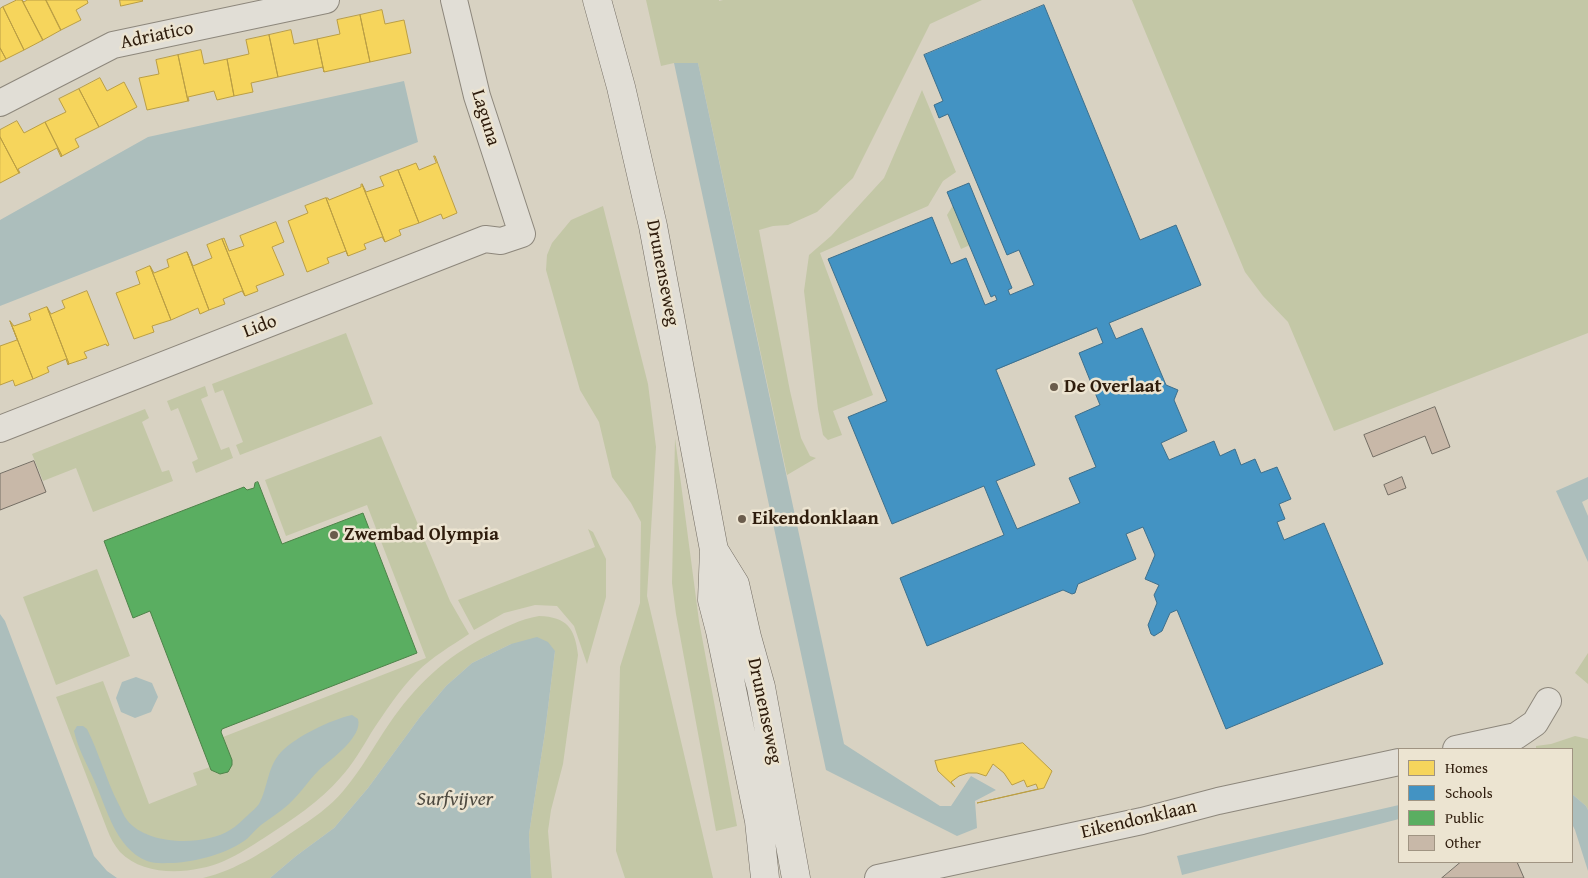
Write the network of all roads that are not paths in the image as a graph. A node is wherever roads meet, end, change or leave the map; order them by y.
1 (326, 0) edge
2 (454, 0) edge
3 (597, 0) edge
4 (0, 103) edge
5 (522, 234) joint
6 (0, 429) edge
7 (714, 550) junction
8 (1548, 701) dead end
9 (1461, 748) edge
10 (1398, 762) edge
11 (765, 878) edge
12 (796, 878) edge
13 (878, 878) edge

1 - 4 street, Adriatico
2 - 5 street, Laguna
3 - 7 street, Drunenseweg
5 - 6 street, Lido
7 - 11 street, Drunenseweg
7 - 12 street, Drunenseweg
8 - 9 street
10 - 13 street, Eikendonklaan

